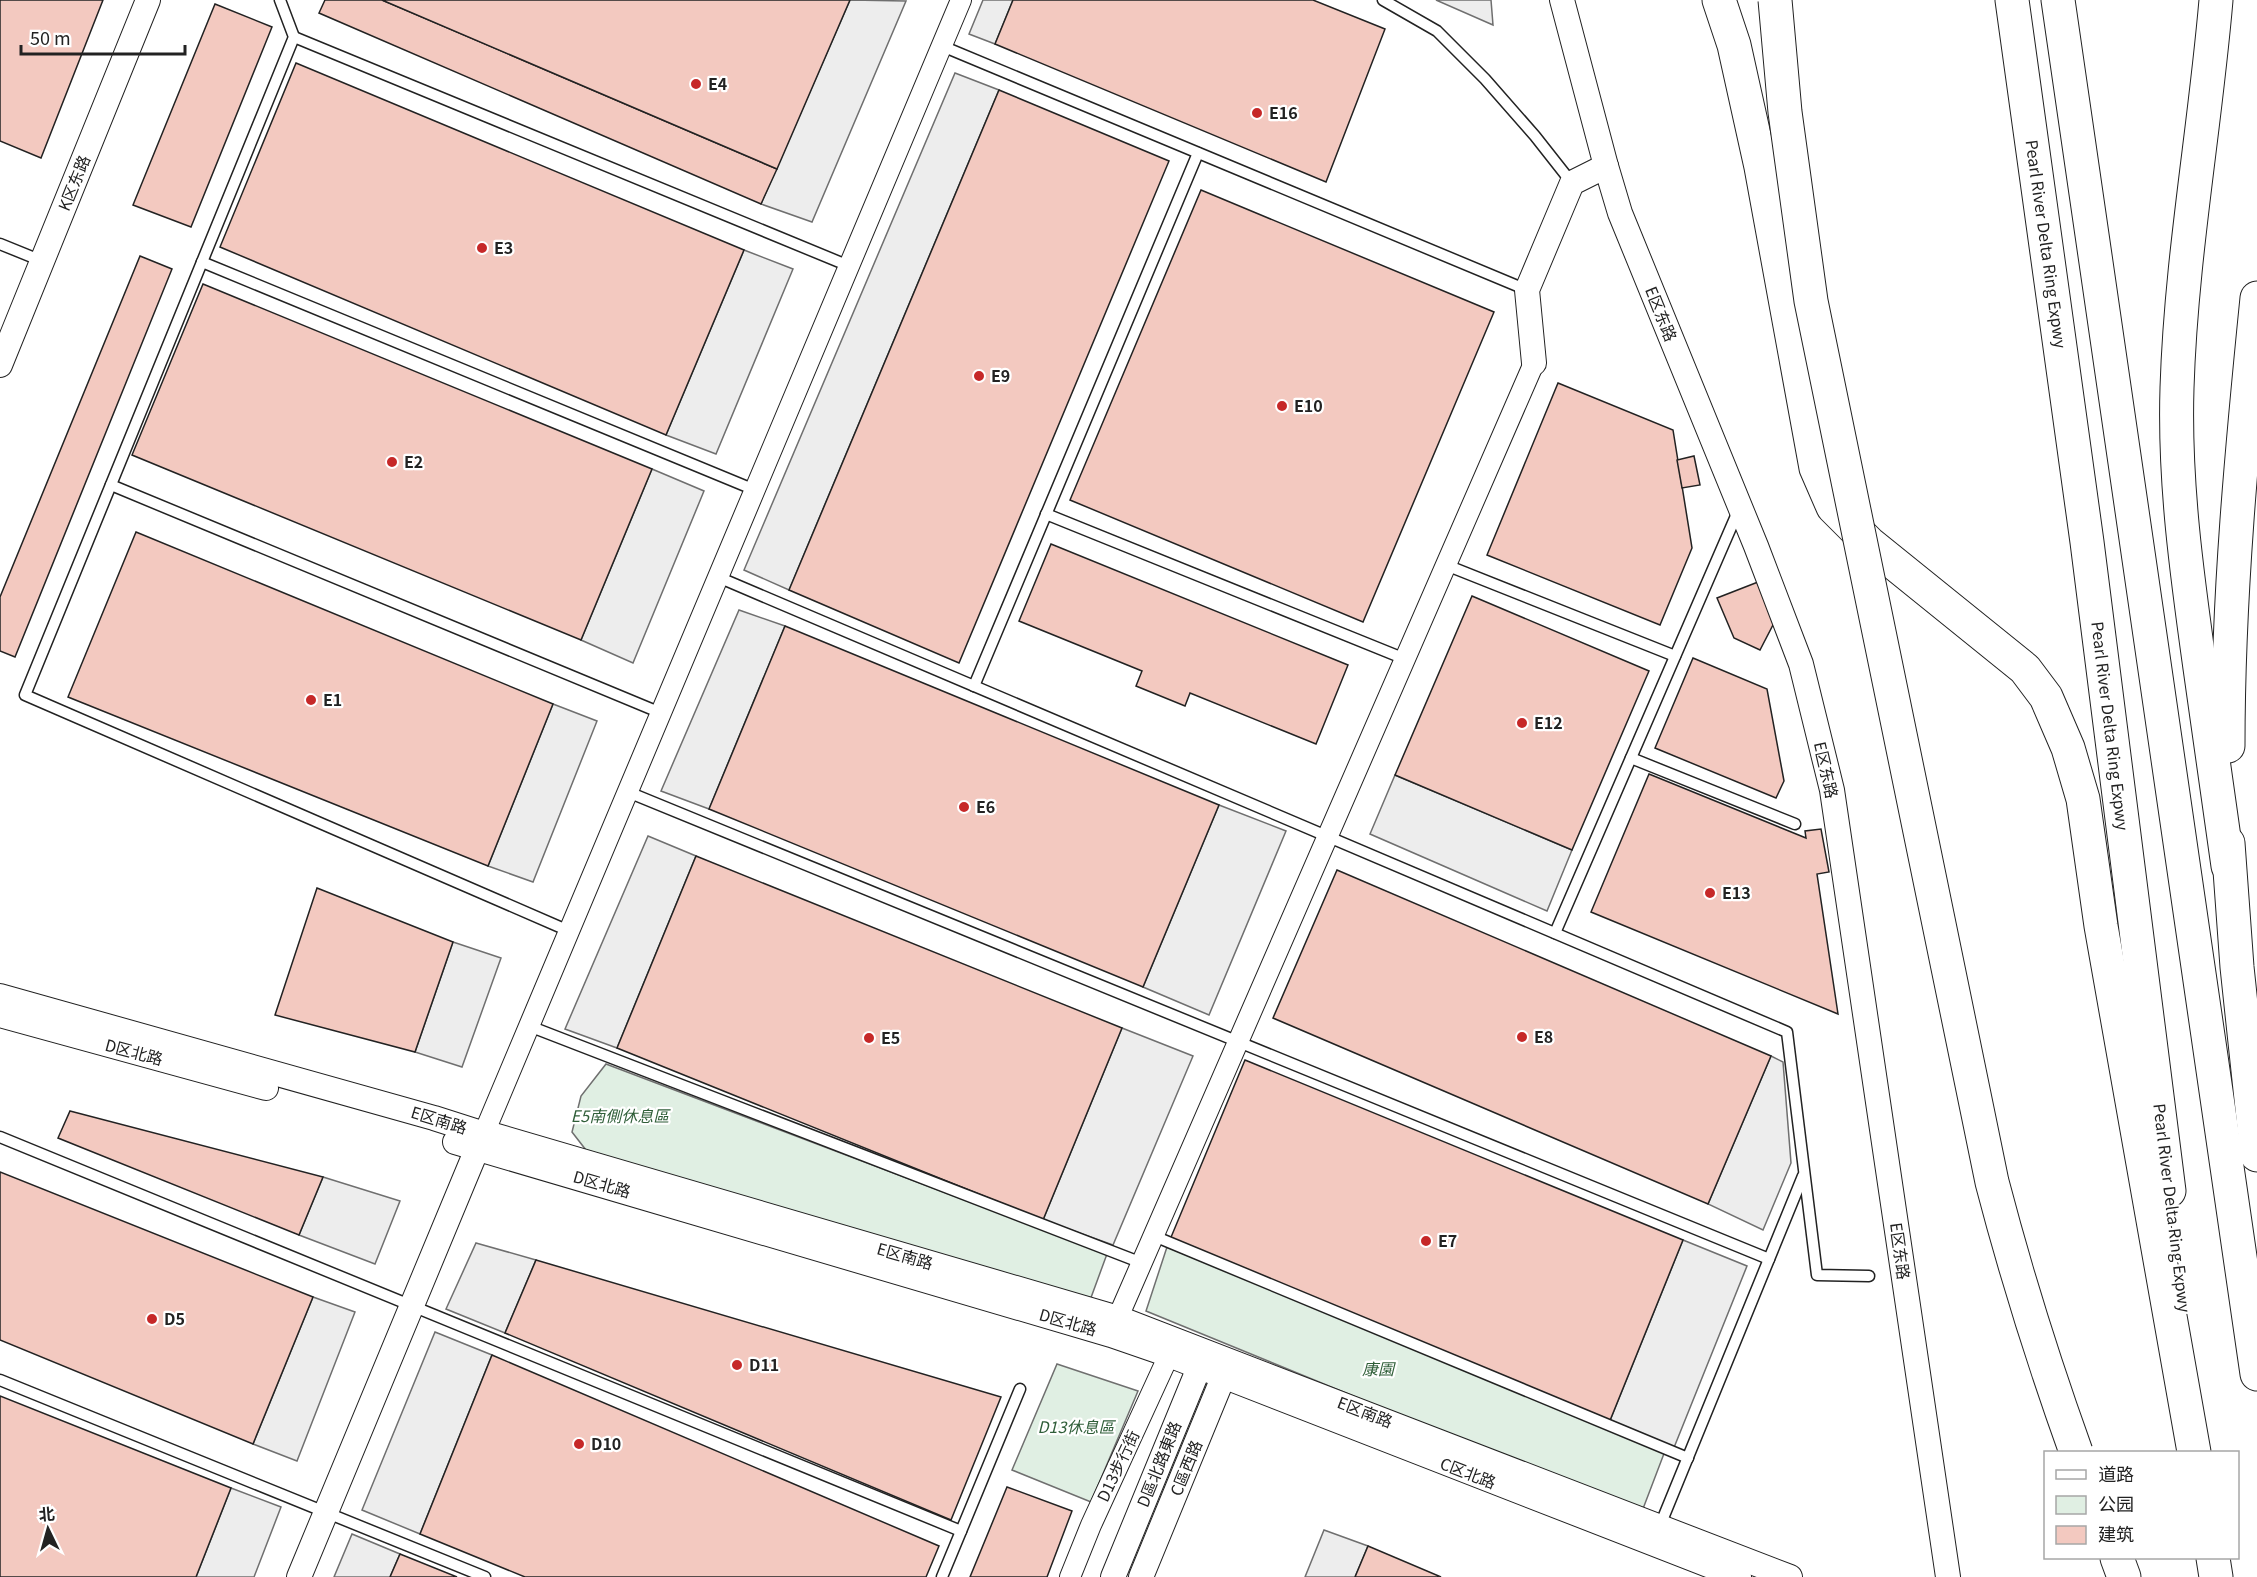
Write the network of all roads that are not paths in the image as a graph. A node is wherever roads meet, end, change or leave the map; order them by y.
1 (148, 0) edge
2 (280, 0) edge
3 (1383, 0) edge
4 (1562, 0) edge
5 (1719, 0) edge
6 (1774, 0) edge
7 (2012, 0) edge
8 (2058, 0) edge
9 (2216, 0) edge
10 (957, 1) edge
11 (294, 37) junction
12 (942, 45) junction
13 (1197, 153) junction
14 (1606, 166) junction
15 (1572, 183) junction
16 (0, 244) edge
17 (42, 261) junction
18 (202, 262) junction
19 (849, 266) junction
20 (1527, 290) junction
21 (2257, 298) edge
22 (1534, 363) joint
23 (0, 365) edge
24 (111, 485) junction
25 (755, 490) junction
26 (1740, 509) junction
27 (1046, 514) junction
28 (1446, 565) junction
29 (718, 577) junction
30 (1676, 656) junction
31 (1406, 658) junction
32 (974, 686) junction
33 (661, 713) junction
34 (1631, 758) junction
35 (628, 792) junction
36 (1795, 824) dead end
37 (1328, 837) junction
38 (2228, 866) junction
39 (569, 931) junction
40 (1555, 933) junction
41 (0, 996) edge
42 (0, 1015) edge
43 (529, 1026) junction
44 (1239, 1042) junction
45 (0, 1137) edge
46 (481, 1141) junction
47 (2257, 1155) edge
48 (1804, 1176) junction
49 (1154, 1236) junction
50 (1769, 1258) junction
51 (1142, 1263) junction
52 (1869, 1276) dead end
53 (412, 1306) junction
54 (1114, 1326) junction
55 (1169, 1355) junction
56 (1202, 1359) junction
57 (1227, 1368) junction
58 (2257, 1374) edge
59 (0, 1380) edge
60 (1020, 1389) dead end
61 (2076, 1451) edge
62 (2194, 1451) edge
63 (2203, 1451) edge
64 (1688, 1458) junction
65 (326, 1512) junction
66 (961, 1531) junction
67 (1656, 1536) junction
68 (2117, 1559) edge
69 (2215, 1559) edge
70 (299, 1577) edge
71 (485, 1577) edge
72 (942, 1577) edge
73 (1070, 1577) edge
74 (1113, 1577) edge
75 (1141, 1577) edge
76 (1739, 1577) edge
77 (1790, 1577) edge
78 (1948, 1577) edge
79 (2124, 1577) edge
80 (2218, 1577) edge

1 - 17 street, K区东路
2 - 11 lane
3 - 15 lane
4 - 14 street, E区东路
5 - 62 highway
6 - 61 highway, bridge
7 - 63 highway, Pearl River Delta Ring Expwy
8 - 58 highway
9 - 38 highway
10 - 12 street
11 - 18 lane
11 - 19 lane
12 - 13 lane
12 - 19 street
13 - 20 lane
13 - 27 lane
14 - 15 street
14 - 26 street, E区东路
15 - 20 street
16 - 17 lane
17 - 23 street, K区东路
18 - 24 lane
18 - 25 lane
19 - 25 street
20 - 22 street
21 - 38 highway
22 - 28 street
24 - 33 lane
24 - 39 lane
25 - 29 street
26 - 30 lane
26 - 78 street, E区东路
27 - 31 lane
27 - 32 lane
28 - 30 lane
28 - 31 street
29 - 32 lane
29 - 33 street
30 - 34 lane
31 - 37 street
32 - 37 lane
33 - 35 street
34 - 36 lane
34 - 40 lane
35 - 39 street
35 - 44 lane
37 - 40 lane
37 - 44 street
38 - 47 highway
39 - 43 street
40 - 48 lane
41 - 46 street, E区南路
42 - 46 street, D区北路
43 - 46 street
43 - 51 lane
44 - 49 street
44 - 50 lane
45 - 53 lane
46 - 53 street
46 - 54 street, E区南路
48 - 50 lane
48 - 52 lane
49 - 51 street
49 - 64 lane
50 - 64 lane
51 - 54 street
53 - 65 street
53 - 66 lane
54 - 55 street, D区北路
54 - 56 street, E区南路
55 - 56 street, D区北路
55 - 73 street, D13步行街
56 - 57 street, E区南路
56 - 74 street, D區北路東路
57 - 67 street, C区北路
57 - 75 street, C區西路
59 - 65 lane
60 - 66 lane
64 - 67 lane
65 - 70 street
65 - 71 lane
66 - 72 lane
67 - 76 street, C区北路
67 - 77 street
68 - 79 highway
69 - 80 highway

